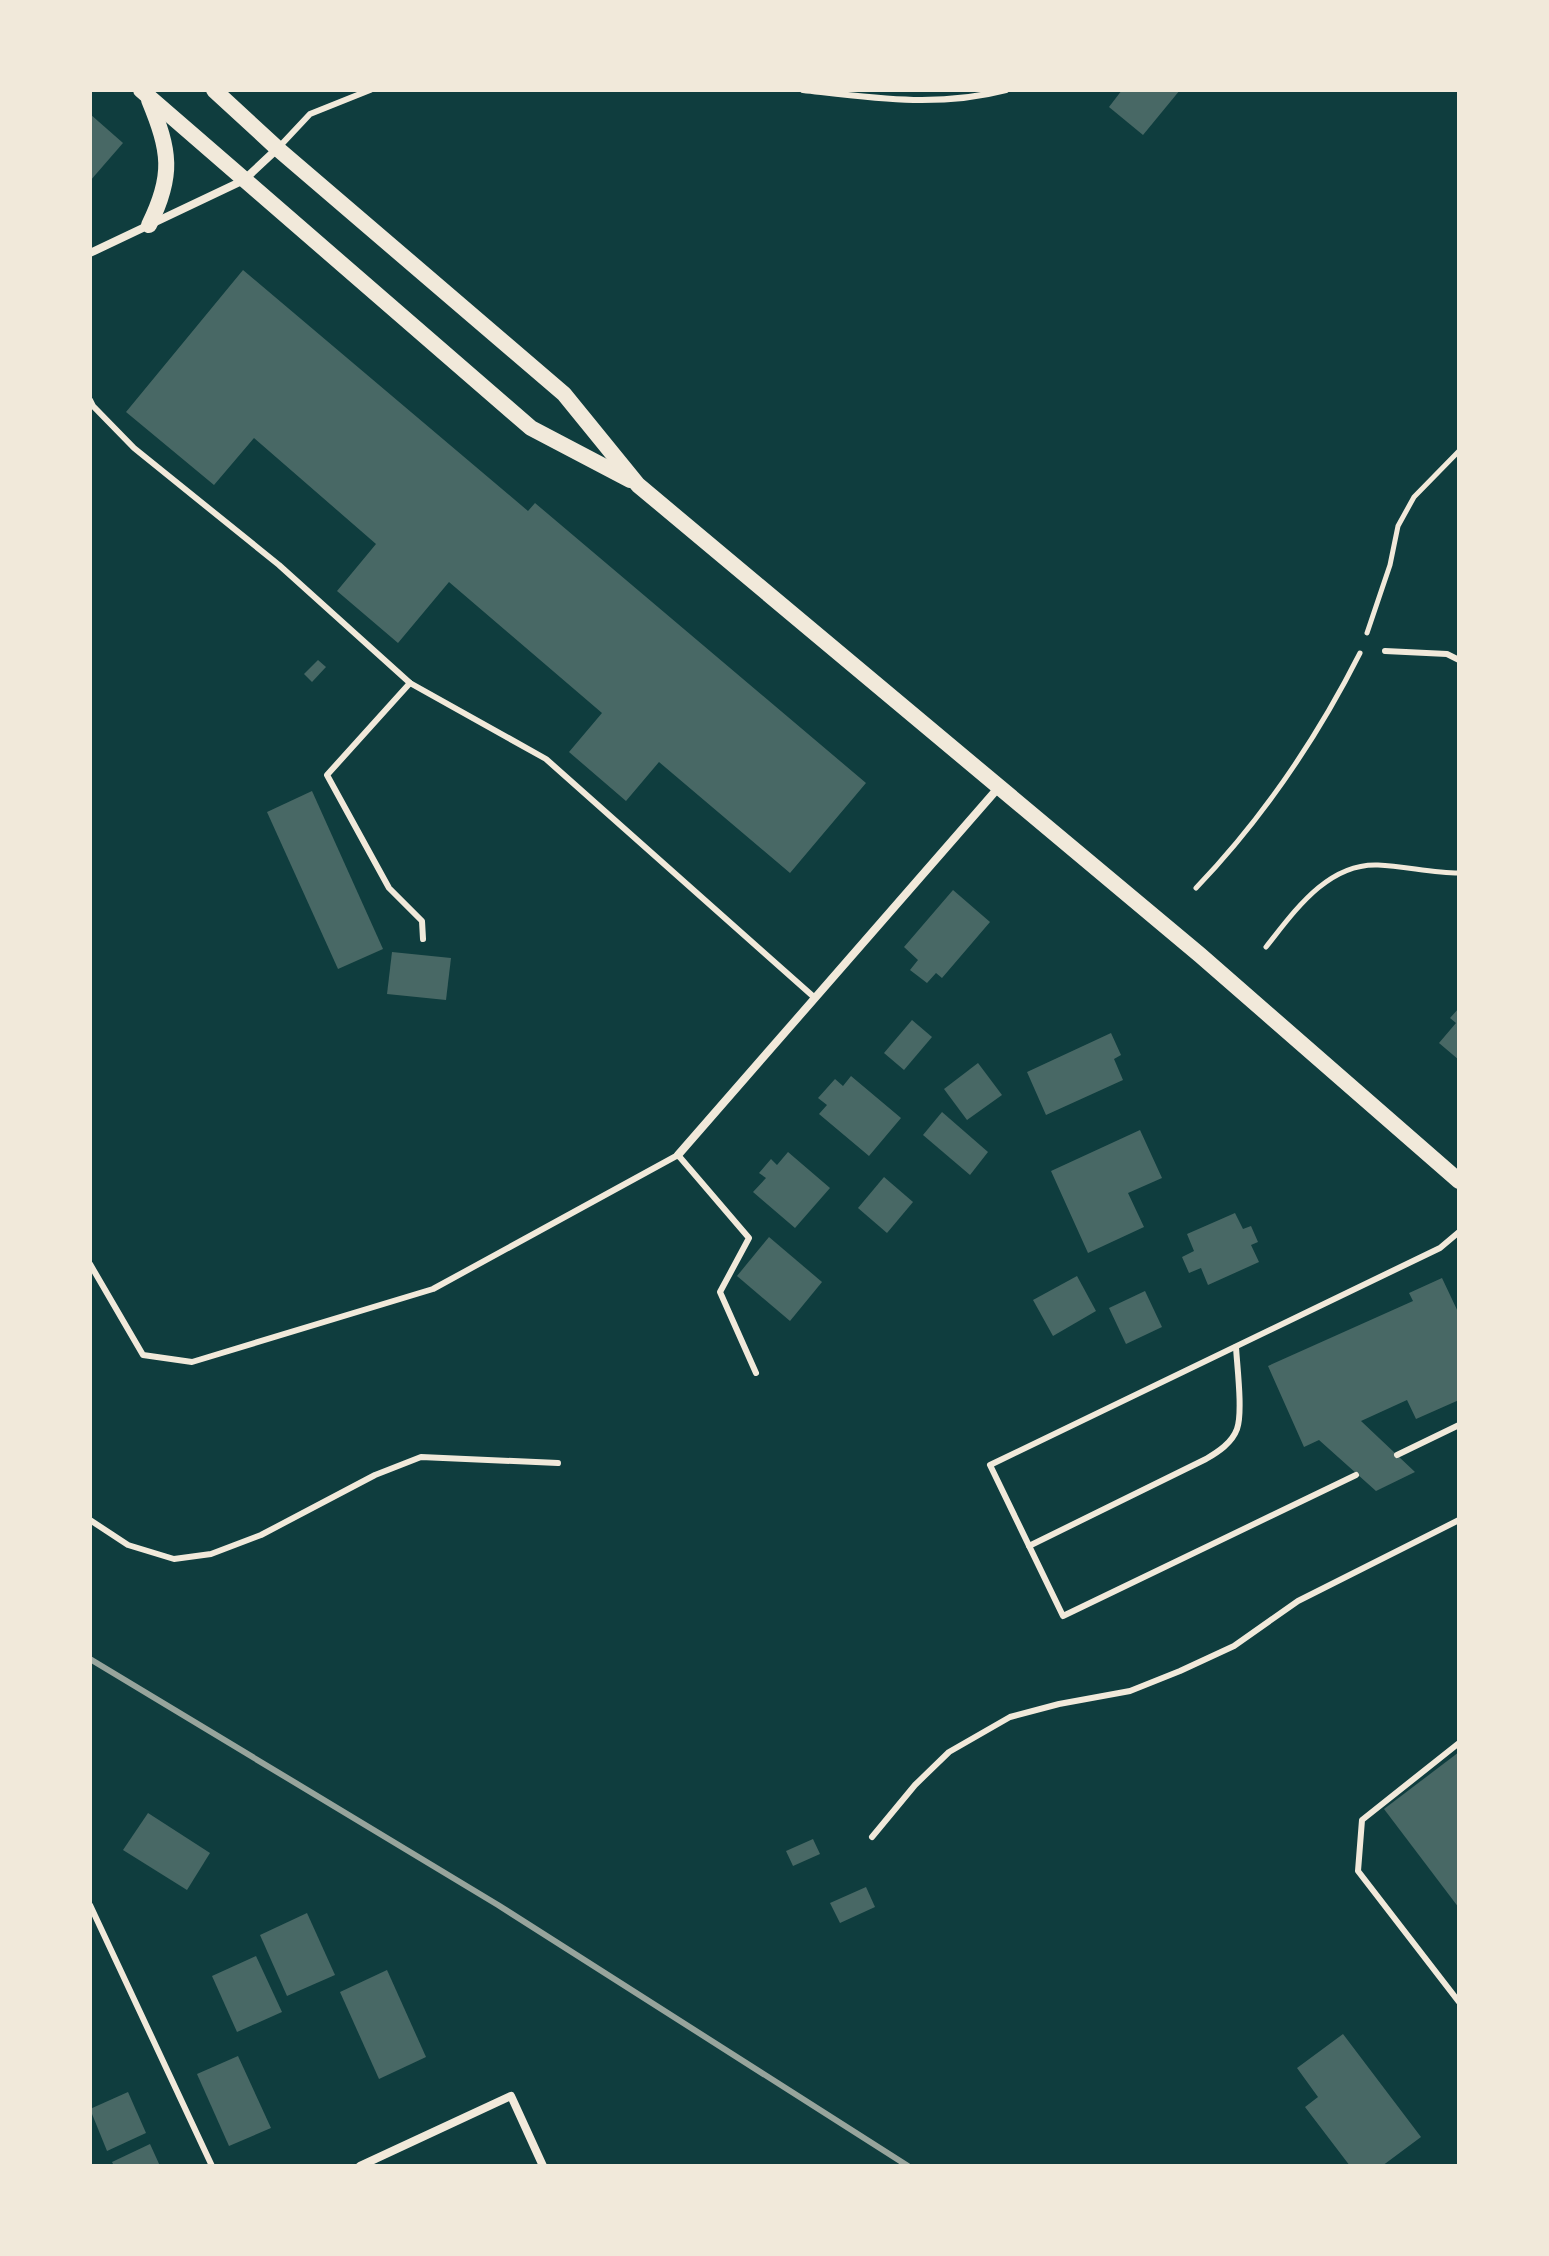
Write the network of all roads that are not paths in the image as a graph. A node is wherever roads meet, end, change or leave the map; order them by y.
1 (214, 90) edge
2 (370, 90) edge
3 (803, 90) edge
4 (1006, 90) edge
5 (144, 92) edge
6 (278, 149) junction
7 (244, 180) junction
8 (149, 225) junction
9 (90, 253) edge
10 (90, 400) edge
11 (638, 485) junction
12 (1385, 651) dead end
13 (1459, 660) edge
14 (410, 683) junction
15 (999, 787) junction
16 (423, 939) dead end
17 (815, 998) junction
18 (678, 1155) junction
19 (1459, 1181) edge
20 (1459, 1232) edge
21 (90, 1264) edge
22 (1236, 1347) junction
23 (756, 1373) dead end
24 (1459, 1425) edge
25 (1397, 1455) dead end
26 (558, 1463) dead end
27 (1356, 1475) dead end
28 (90, 1520) edge
29 (1459, 1520) edge
30 (1029, 1546) junction
31 (1459, 1743) edge
32 (872, 1837) dead end
33 (90, 1905) edge
34 (1459, 2002) edge
35 (212, 2166) edge
36 (360, 2166) edge
37 (543, 2166) edge

1 - 6 main road
2 - 6 lane
3 - 4 lane
5 - 7 main road
5 - 8 main road
6 - 7 street
6 - 11 main road
7 - 8 street
7 - 11 main road
8 - 9 street
10 - 14 lane
11 - 15 main road
12 - 13 lane
14 - 16 lane
14 - 17 lane
15 - 17 street
15 - 19 main road
17 - 18 street
18 - 21 lane
18 - 23 lane
20 - 22 lane
22 - 30 lane
22 - 30 lane
24 - 25 lane
26 - 28 lane
27 - 30 lane
29 - 32 lane
31 - 34 lane
33 - 35 lane
36 - 37 street

